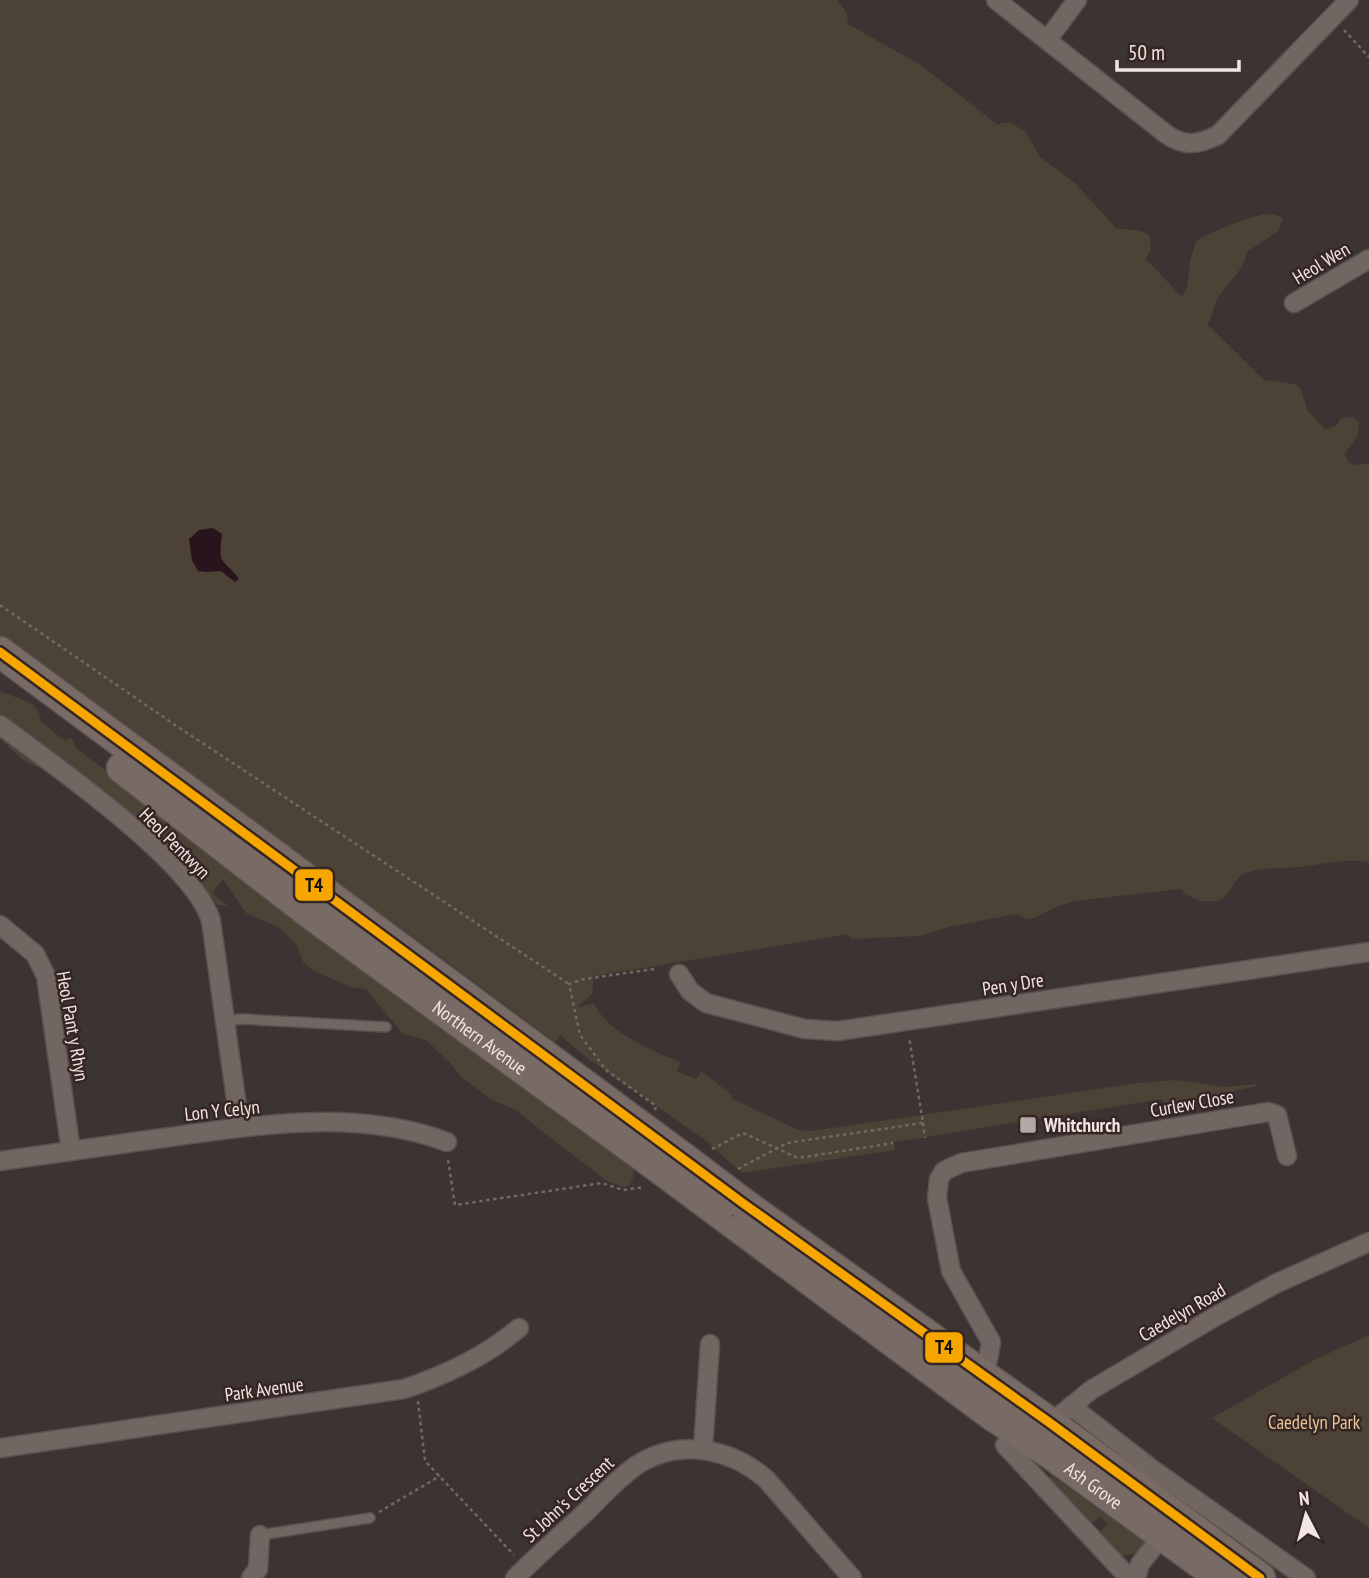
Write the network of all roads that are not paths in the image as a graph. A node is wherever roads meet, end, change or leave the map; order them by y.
1 (996, 0) edge
2 (1077, 0) edge
3 (1349, 0) edge
4 (1048, 39) junction
5 (1369, 259) edge
6 (1294, 303) dead end
7 (0, 652) edge
8 (0, 677) edge
9 (0, 725) edge
10 (0, 925) edge
11 (1369, 952) edge
12 (679, 974) dead end
13 (226, 1021) junction
14 (386, 1027) dead end
15 (240, 1128) junction
16 (71, 1151) junction
17 (448, 1151) road end
18 (1287, 1156) dead end
19 (0, 1161) edge
20 (673, 1165) junction
21 (1369, 1242) edge
22 (519, 1328) dead end
23 (710, 1344) dead end
24 (972, 1384) junction
25 (1040, 1429) junction
26 (0, 1448) edge
27 (703, 1449) junction
28 (370, 1518) road end
29 (260, 1535) joint
30 (1162, 1536) junction
31 (521, 1573) edge
32 (251, 1578) edge
33 (852, 1578) edge
34 (1129, 1578) edge
35 (1136, 1578) edge
36 (1221, 1578) edge
37 (1260, 1578) edge
38 (1306, 1578) edge

1 - 4 street
2 - 4 street
3 - 4 street
5 - 6 street, Heol Wen
7 - 20 highway, Northern Avenue
8 - 20 highway, Northern Avenue
9 - 13 street, Heol Pentwyn
10 - 16 street, Heol Pant y Rhyn
11 - 12 street, Pen y Dre
13 - 14 lane
13 - 15 street, Heol Pentwyn
15 - 16 street, Lon Y Celyn
15 - 17 street, Lon Y Celyn
16 - 19 street, Lon Y Celyn
18 - 24 street, Curlew Close
20 - 24 highway, Northern Avenue, bridge
21 - 25 street, Caedelyn Road
22 - 26 street, Park Avenue
23 - 27 street
24 - 25 highway, Ash Grove
25 - 30 highway, Ash Grove
25 - 34 street
25 - 37 highway, Ash Grove
25 - 38 street, Ash Grove
27 - 31 street, St John's Crescent
27 - 33 street, St John's Crescent
28 - 29 lane
29 - 32 street
30 - 35 street
30 - 36 highway, Ash Grove

